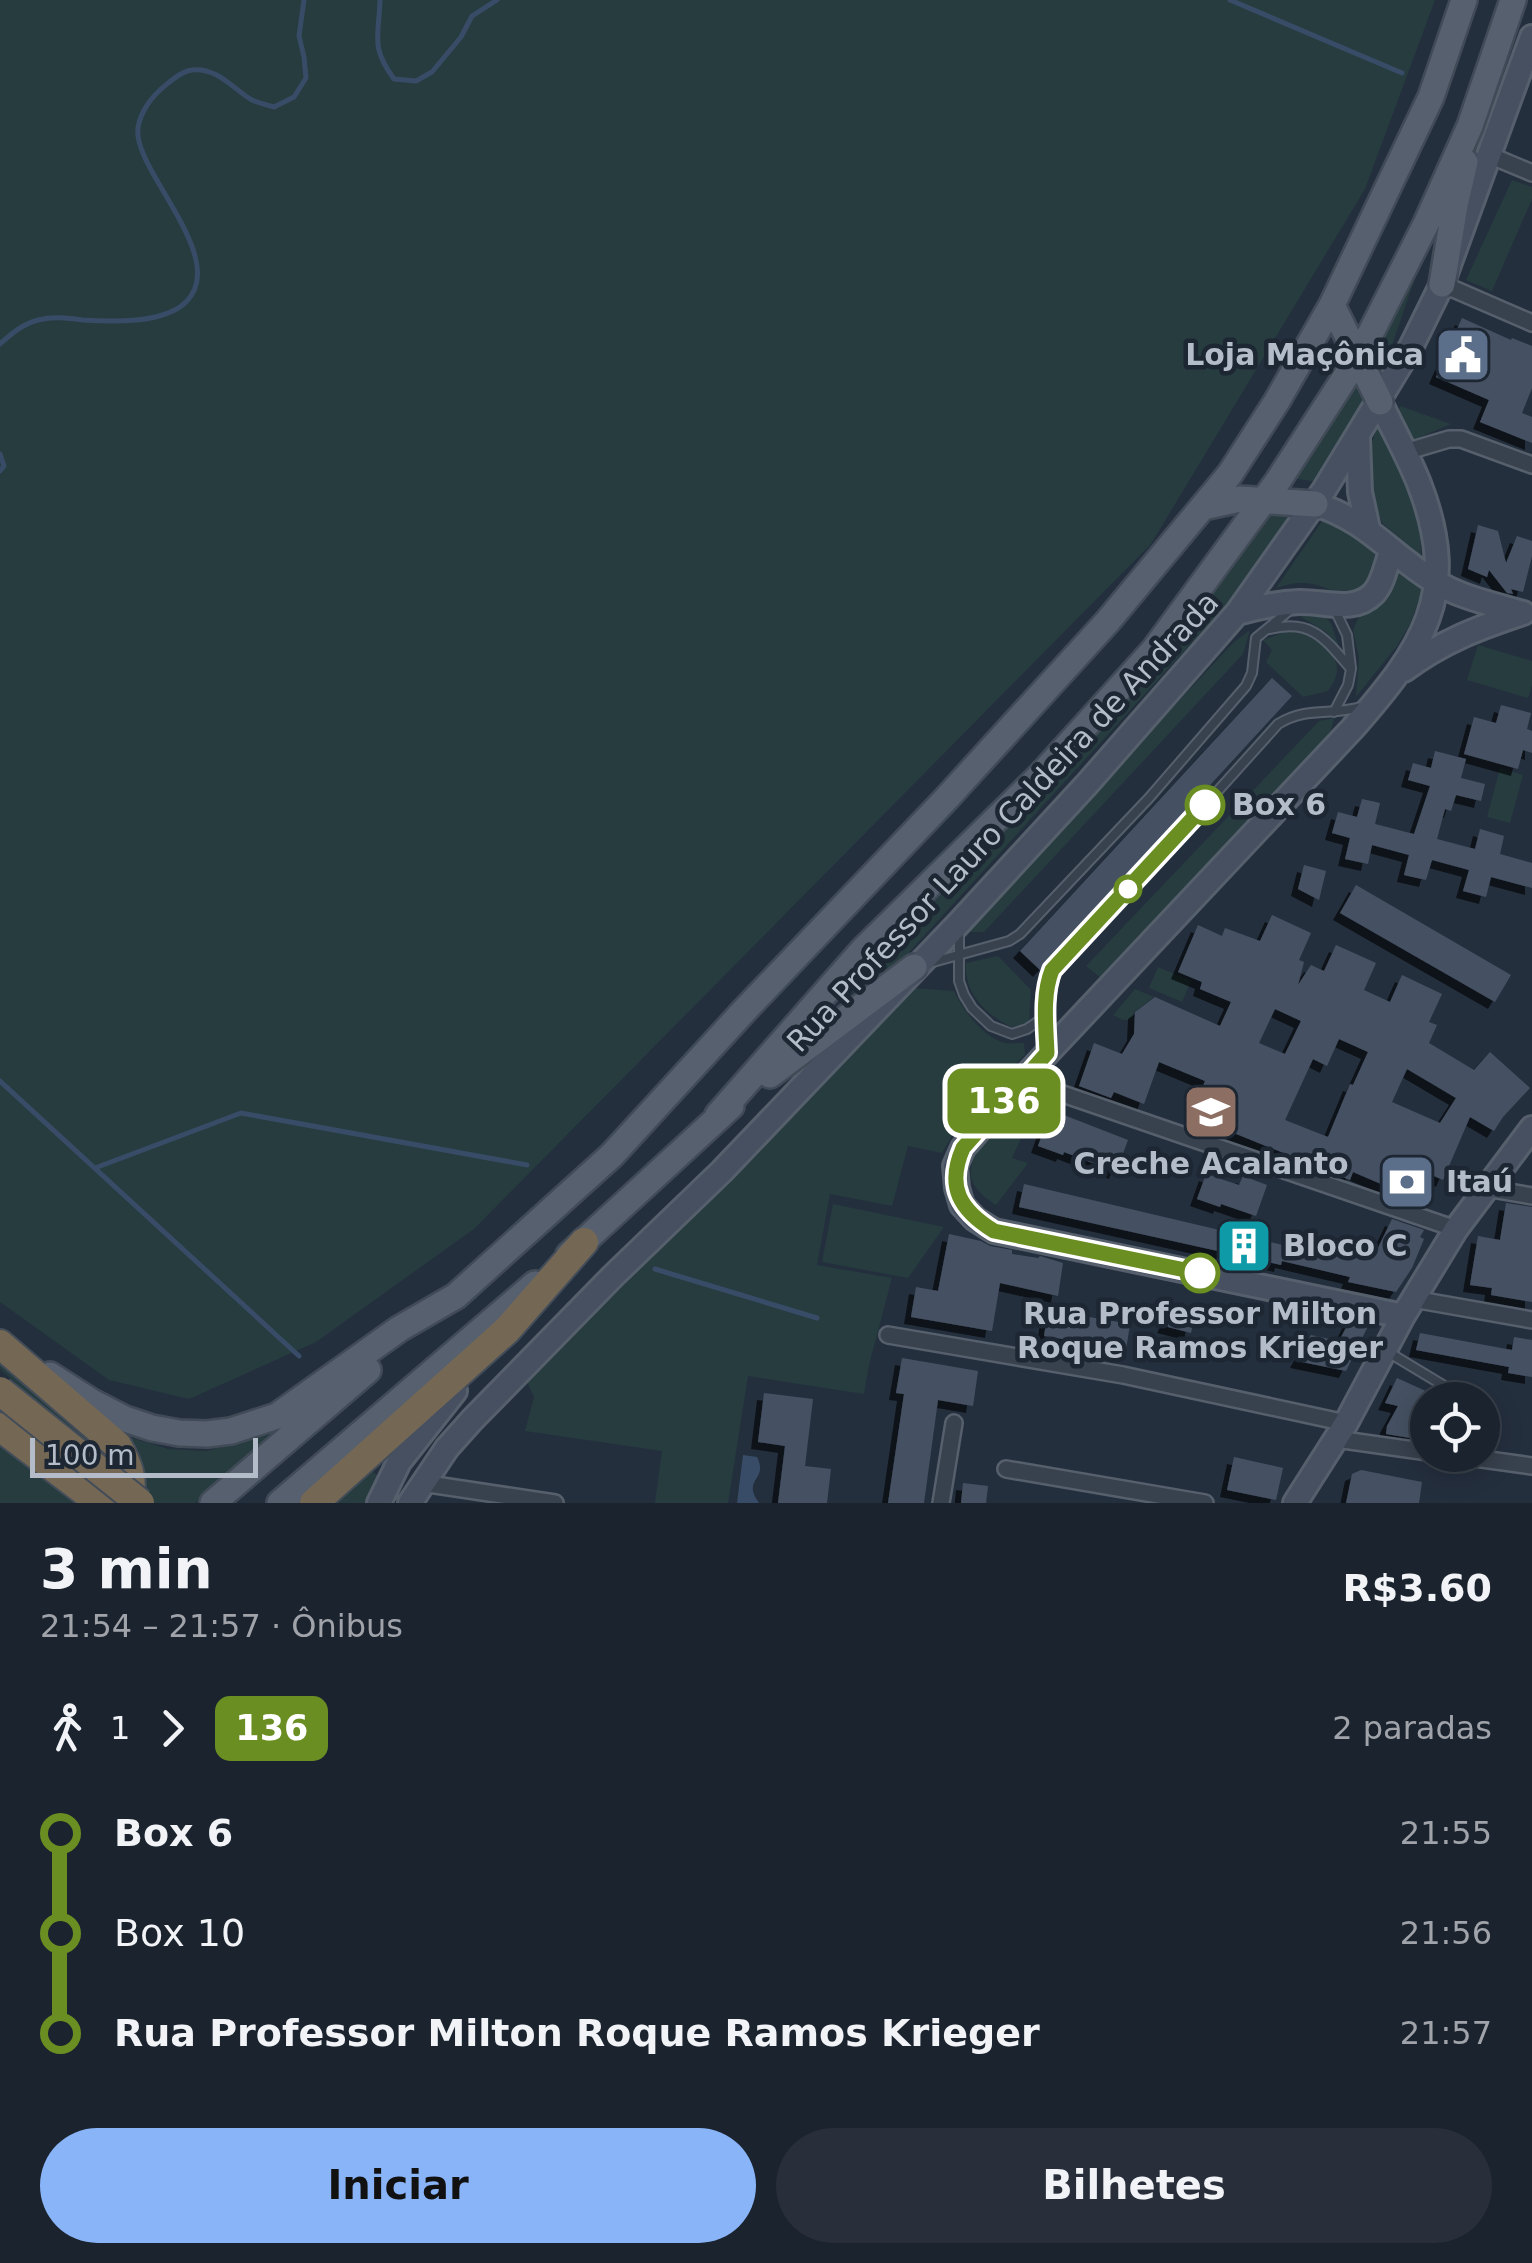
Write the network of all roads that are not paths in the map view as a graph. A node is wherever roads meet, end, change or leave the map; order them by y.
1 (1464, 0) edge
2 (1513, 0) edge
3 (1532, 37) edge
4 (1470, 126) junction
5 (1489, 155) junction
6 (1532, 174) edge
7 (1442, 284) junction
8 (1332, 304) junction
9 (1532, 324) edge
10 (1359, 356) junction
11 (1380, 402) junction
12 (1358, 436) junction
13 (1405, 452) junction
14 (1532, 465) edge
15 (1265, 499) junction
16 (1315, 504) junction
17 (1204, 507) junction
18 (1368, 530) junction
19 (1392, 550) junction
20 (1437, 583) junction
21 (1302, 602) junction
22 (1333, 606) junction
23 (1528, 612) edge
24 (1237, 613) junction
25 (1264, 631) junction
26 (1351, 669) junction
27 (1394, 678) junction
28 (1375, 702) junction
29 (1334, 712) junction
30 (959, 923) junction
31 (961, 954) junction
32 (914, 967) junction
33 (1046, 1016) junction
34 (1047, 1053) junction
35 (1022, 1080) junction
36 (718, 1116) junction
37 (1532, 1128) edge
38 (1486, 1188) junction
39 (1532, 1196) edge
40 (1456, 1229) junction
41 (584, 1242) junction
42 (456, 1296) junction
43 (1408, 1307) junction
44 (1532, 1320) edge
45 (508, 1330) junction
46 (888, 1334) dead end
47 (2, 1345) edge
48 (1384, 1350) junction
49 (1438, 1382) edge
50 (0, 1391) edge
51 (954, 1423) dead end
52 (0, 1427) edge
53 (1341, 1431) junction
54 (1410, 1448) edge
55 (1500, 1462) edge
56 (1532, 1466) edge
57 (1006, 1468) dead end
58 (416, 1493) edge
59 (100, 1503) edge
60 (128, 1503) edge
61 (140, 1503) edge
62 (212, 1503) edge
63 (280, 1503) edge
64 (314, 1503) edge
65 (379, 1503) edge
66 (555, 1503) edge
67 (941, 1503) edge
68 (1205, 1503) edge
69 (1295, 1503) edge

1 - 8 main road
2 - 4 main road
3 - 5 main road, Rua Professor Lauro Caldeira de Andrada
4 - 7 main road
4 - 10 main road
5 - 6 street
5 - 7 main road, Rua Professor Lauro Caldeira de Andrada
7 - 9 street
7 - 11 main road, Rua Professor Lauro Caldeira de Andrada
8 - 10 main road
8 - 17 main road
10 - 11 main road
10 - 15 main road
11 - 12 main road, Rua Professor Lauro Caldeira de Andrada
11 - 13 main road
12 - 16 main road, Rua Professor Lauro Caldeira de Andrada
12 - 18 main road
13 - 14 street
13 - 20 main road
15 - 16 main road
15 - 17 main road
15 - 36 main road
16 - 18 main road
16 - 24 main road, Rua Professor Lauro Caldeira de Andrada
17 - 42 main road
18 - 19 main road
19 - 20 main road
19 - 22 main road
20 - 23 main road
20 - 27 main road
21 - 22 main road
21 - 24 main road
21 - 25 lane
22 - 26 lane
23 - 27 main road
24 - 30 main road, Rua Professor Lauro Caldeira de Andrada
25 - 26 lane
25 - 31 lane
26 - 29 lane
27 - 28 main road
28 - 29 lane
28 - 34 main road
29 - 33 lane
30 - 31 lane
30 - 32 main road, Rua Professor Lauro Caldeira de Andrada
31 - 32 lane
31 - 33 lane
32 - 36 main road
32 - 58 main road, Rua Professor Lauro Caldeira de Andrada
33 - 34 lane
34 - 35 main road
35 - 40 street
35 - 43 main road
36 - 41 main road
37 - 38 main road
38 - 39 street
38 - 40 main road
40 - 43 main road
41 - 45 highway
41 - 63 main road
42 - 47 main road
42 - 62 main road
43 - 44 street
43 - 48 main road
45 - 64 highway
45 - 65 main road
46 - 53 street
47 - 60 highway
48 - 49 lane
48 - 53 main road
50 - 61 highway, bridge
51 - 67 street
52 - 59 highway
53 - 54 street
53 - 69 main road
55 - 56 street
57 - 68 street
58 - 66 street

